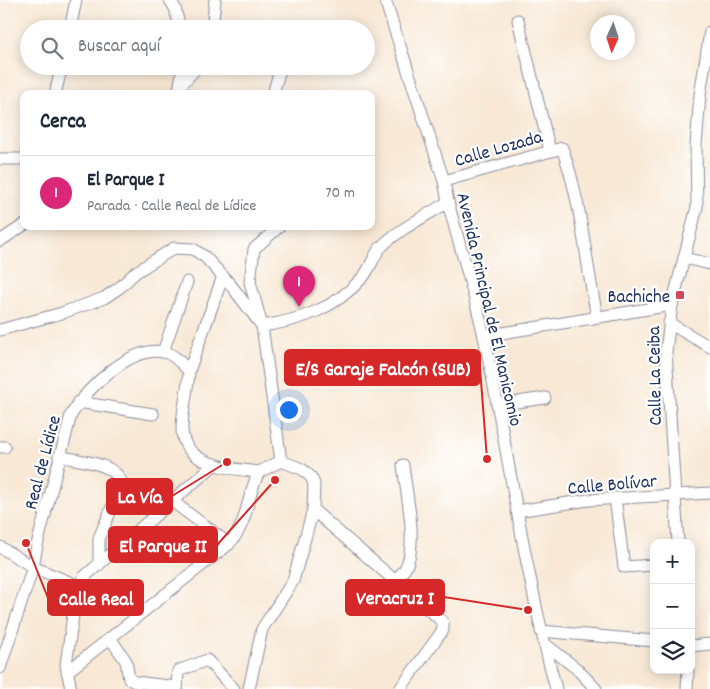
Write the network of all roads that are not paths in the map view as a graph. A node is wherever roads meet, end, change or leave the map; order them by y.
1 (76, 0) edge
2 (170, 0) edge
3 (215, 0) edge
4 (386, 0) edge
5 (72, 20) edge
6 (178, 20) edge
7 (213, 20) edge
8 (518, 20) dead end
9 (710, 32) edge
10 (60, 75) edge
11 (181, 75) edge
12 (190, 75) edge
13 (278, 75) edge
14 (56, 90) edge
15 (178, 90) edge
16 (274, 90) edge
17 (705, 97) edge
18 (556, 150) junction
19 (0, 158) edge
20 (20, 159) edge
21 (444, 181) junction
22 (448, 202) junction
23 (20, 228) edge
24 (275, 230) edge
25 (0, 240) edge
26 (684, 258) junction
27 (710, 264) edge
28 (223, 276) junction
29 (187, 282) dead end
30 (672, 305) junction
31 (597, 316) junction
32 (669, 322) junction
33 (262, 326) junction
34 (0, 330) edge
35 (484, 336) junction
36 (710, 347) edge
37 (163, 352) junction
38 (189, 371) junction
39 (545, 398) dead end
40 (78, 402) junction
41 (497, 405) junction
42 (153, 414) dead end
43 (59, 456) junction
44 (281, 461) junction
45 (215, 464) junction
46 (403, 465) dead end
47 (259, 472) junction
48 (710, 492) edge
49 (677, 495) junction
50 (615, 498) junction
51 (172, 502) junction
52 (313, 510) junction
53 (517, 511) junction
54 (678, 539) edge
55 (228, 544) junction
56 (0, 547) edge
57 (99, 564) junction
58 (650, 565) edge
59 (34, 567) junction
60 (396, 580) junction
61 (79, 586) junction
62 (542, 631) junction
63 (110, 638) junction
64 (650, 641) edge
65 (544, 643) junction
66 (710, 644) edge
67 (695, 646) edge
68 (0, 668) edge
69 (67, 672) junction
70 (688, 674) edge
71 (177, 688) edge
72 (71, 689) edge
73 (234, 689) edge
74 (249, 689) edge
75 (400, 689) edge
76 (556, 689) edge
77 (596, 689) edge
78 (687, 689) edge

1 - 5 street
2 - 6 street
3 - 7 street
4 - 21 street, Avenida Principal de El Manicomio
8 - 18 street
9 - 17 street, Calle La Ceiba
10 - 14 street
11 - 15 street
12 - 15 street
13 - 16 street
17 - 26 street, Calle La Ceiba
18 - 21 street, Calle Lozada
18 - 31 street
19 - 20 street
21 - 22 street, Avenida Principal de El Manicomio
22 - 33 street
22 - 35 street, Avenida Principal de El Manicomio
23 - 25 street
24 - 33 street
26 - 27 street
26 - 30 street, Calle La Ceiba
28 - 33 street
28 - 34 street
28 - 38 street
29 - 37 street
30 - 31 street
30 - 32 street, Calle La Ceiba
31 - 35 street
32 - 36 street
32 - 49 street, Calle La Ceiba
33 - 44 street
35 - 41 street, Avenida Principal de El Manicomio
37 - 38 street
37 - 40 street, Real de Lídice
38 - 45 street
39 - 41 street
40 - 42 street
40 - 43 street, Real de Lídice
41 - 53 street, Avenida Principal de El Manicomio
43 - 57 street
43 - 59 street, Real de Lídice
44 - 47 street
44 - 52 street
45 - 47 street
45 - 51 street
46 - 60 street
47 - 55 street
48 - 49 street, Calle Bolívar
49 - 50 street, Calle Bolívar
49 - 54 street, Calle La Ceiba
50 - 53 street, Calle Bolívar
50 - 58 street
51 - 55 street
51 - 57 street
52 - 60 street
52 - 74 street
53 - 62 street, Avenida Principal de El Manicomio
55 - 63 street
56 - 59 street
57 - 61 street
59 - 61 street
59 - 68 street, Real de Lídice
60 - 75 street
61 - 69 street
62 - 64 street
62 - 65 street, Avenida Principal de El Manicomio
63 - 69 street
63 - 71 street
65 - 76 street, Avenida Principal de El Manicomio
65 - 77 street
66 - 67 street
69 - 72 street
70 - 78 street
71 - 73 street

